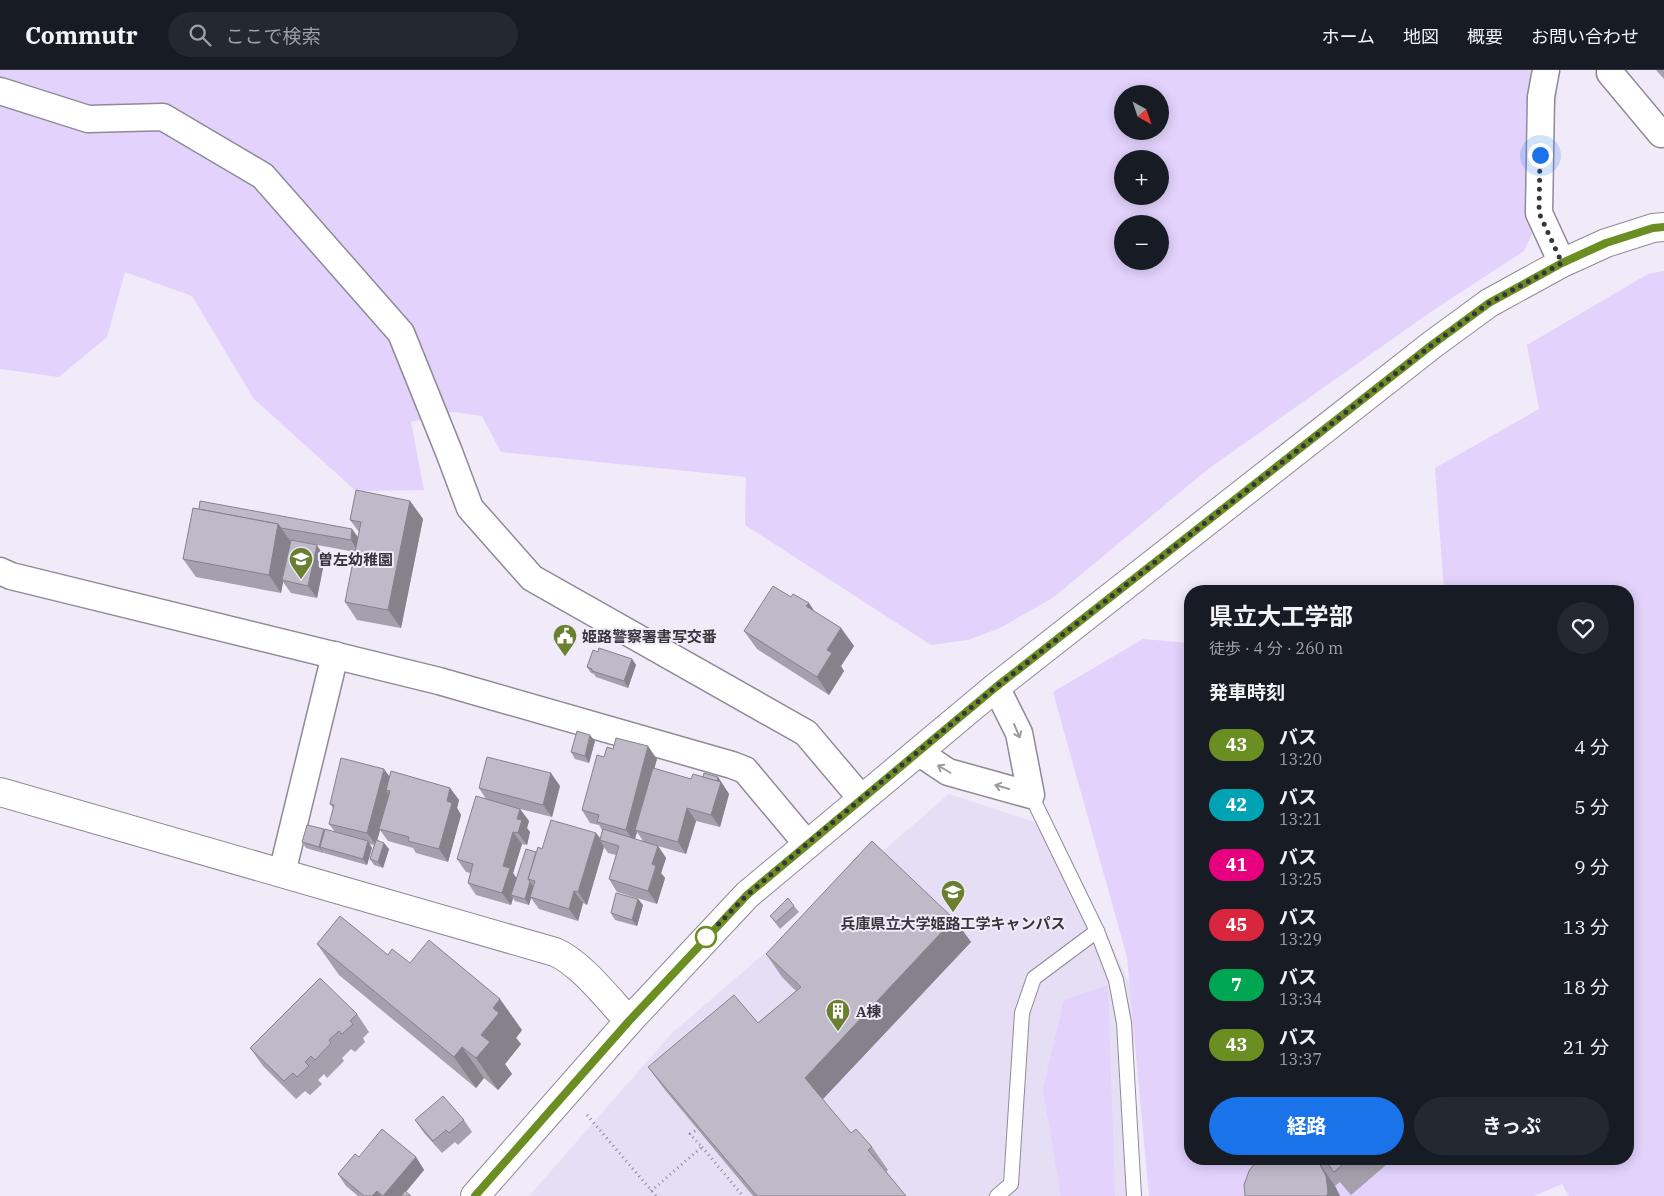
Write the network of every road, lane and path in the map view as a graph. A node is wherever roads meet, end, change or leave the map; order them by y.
1 (1546, 70) edge
2 (1610, 70) edge
3 (0, 91) edge
4 (1661, 134) dead end
5 (1664, 227) edge
6 (1562, 263) junction
7 (0, 571) edge
8 (335, 655) junction
9 (996, 687) junction
10 (918, 752) junction
11 (0, 792) edge
12 (1031, 795) junction
13 (861, 798) junction
14 (807, 844) junction
15 (282, 873) junction
16 (1097, 931) junction
17 (629, 1021) junction
18 (587, 1114) dead end
19 (698, 1129) edge
20 (702, 1147) junction
21 (651, 1190) junction
22 (475, 1196) edge
23 (656, 1196) edge
24 (743, 1196) edge
25 (997, 1196) edge
26 (1134, 1196) edge

1 - 6 street
2 - 4 street
3 - 13 street
5 - 6 main road
6 - 9 main road
7 - 8 street
8 - 14 street
8 - 15 street
9 - 10 main road
9 -> 12 street
12 -> 10 street
10 - 13 main road
11 - 15 main road
12 - 16 lane
13 - 14 main road
14 - 17 main road
15 - 17 main road
16 - 25 lane
16 - 26 lane
17 - 22 main road
18 - 21 path
19 - 20 path
20 - 21 path
20 - 24 path
21 - 23 path

